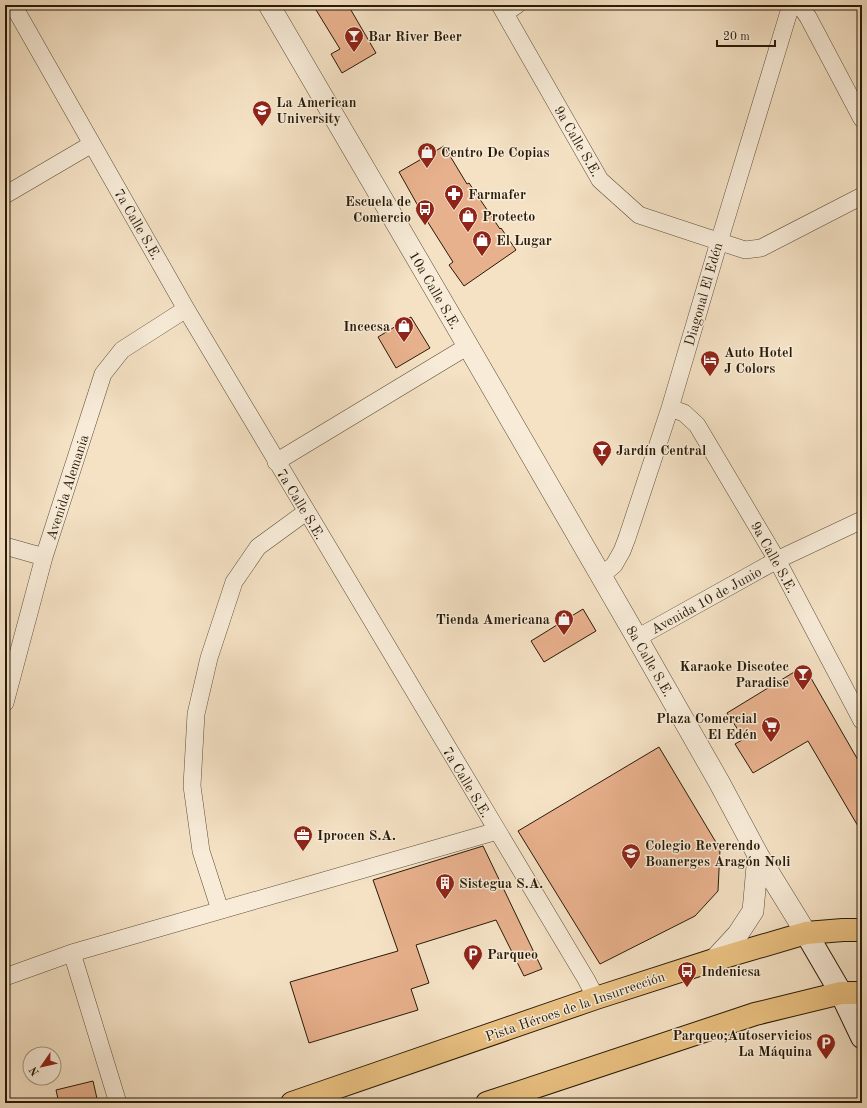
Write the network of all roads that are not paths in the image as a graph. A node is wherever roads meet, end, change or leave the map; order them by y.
1 (13, 5) edge
2 (269, 5) edge
3 (791, 5) edge
4 (798, 5) edge
5 (507, 8) edge
6 (862, 119) edge
7 (92, 144) junction
8 (5, 195) edge
9 (862, 196) edge
10 (718, 242) junction
11 (186, 309) junction
12 (468, 346) junction
13 (670, 408) junction
14 (276, 462) junction
15 (306, 512) junction
16 (862, 520) edge
17 (5, 546) edge
18 (44, 557) junction
19 (777, 560) junction
20 (601, 576) junction
21 (637, 638) junction
22 (5, 703) edge
23 (862, 721) edge
24 (497, 830) junction
25 (758, 855) junction
26 (220, 910) junction
27 (862, 930) edge
28 (806, 933) junction
29 (72, 954) junction
30 (714, 960) junction
31 (5, 977) edge
32 (841, 993) junction
33 (862, 993) edge
34 (596, 998) junction
35 (862, 1037) edge
36 (118, 1103) edge
37 (292, 1103) edge
38 (487, 1103) edge

1 - 7 street, 7a Calle S.E.
2 - 12 street, 10a Calle S.E.
3 - 10 street, Diagonal El Edén
4 - 6 street
5 - 10 street, 9a Calle S.E.
7 - 8 street
7 - 11 street, 7a Calle S.E.
9 - 10 street, 9a Calle S.E.
10 - 13 street, Diagonal El Edén
11 - 14 street, 7a Calle S.E.
11 - 18 street, Avenida Alemania
12 - 14 street
12 - 20 street, 10a Calle S.E.
13 - 19 street, 9a Calle S.E.
13 - 20 street, Diagonal El Edén
14 - 15 street, 7a Calle S.E.
15 - 24 street, 7a Calle S.E.
15 - 26 street
16 - 19 street, Avenida 10 de Junio
17 - 18 street
18 - 22 street, Avenida Alemania
19 - 21 street, Avenida 10 de Junio
19 - 23 street, 9a Calle S.E.
20 - 21 street, 8a Calle S.E.
21 - 25 street, 8a Calle S.E.
24 - 26 street
24 - 34 street, 7a Calle S.E.
25 - 28 street, 8a Calle S.E.
25 - 30 street
26 - 29 street
27 - 28 main road, Pista Héroes de la Insurrección
28 - 30 main road, Pista Héroes de la Insurrección
28 - 32 main road
29 - 31 street
29 - 36 street
30 - 34 main road, Pista Héroes de la Insurrección
32 - 33 main road
32 - 35 main road
32 - 38 main road
34 - 37 main road, Pista Héroes de la Insurrección

